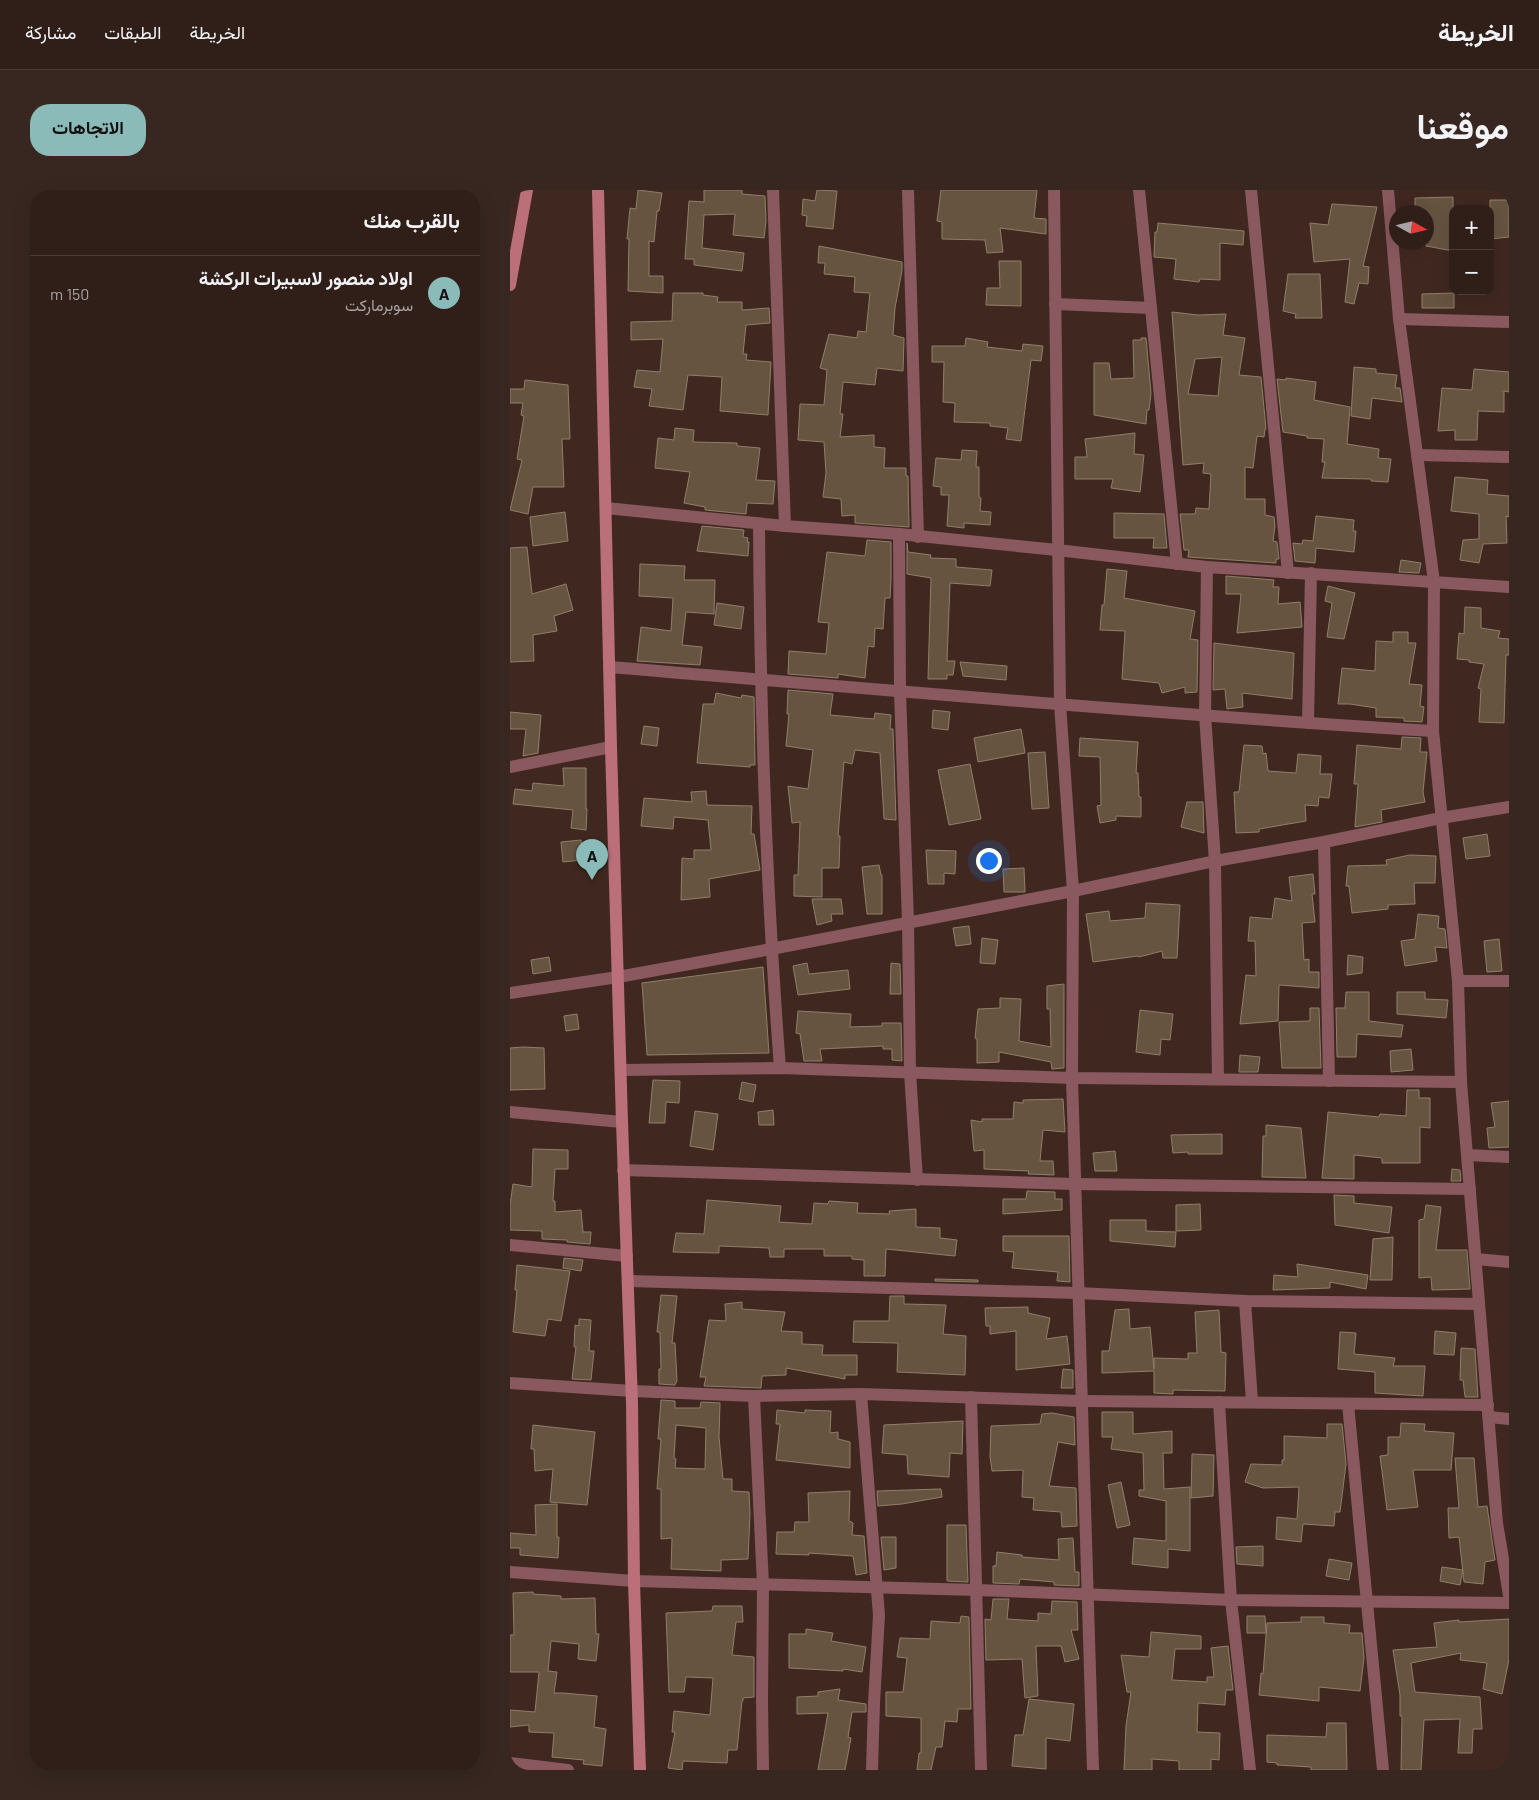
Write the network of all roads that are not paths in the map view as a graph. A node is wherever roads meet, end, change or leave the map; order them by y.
1 (527, 190) edge
2 (598, 190) edge
3 (773, 190) edge
4 (908, 190) edge
5 (1054, 190) edge
6 (1139, 190) edge
7 (1252, 190) edge
8 (1388, 190) edge
9 (510, 285) edge
10 (1055, 304) junction
11 (1151, 308) junction
12 (1399, 319) junction
13 (1509, 322) edge
14 (1417, 455) junction
15 (1509, 457) edge
16 (606, 508) junction
17 (759, 524) junction
18 (784, 526) junction
19 (899, 534) junction
20 (918, 537) junction
21 (1057, 550) junction
22 (1177, 564) junction
23 (1207, 567) junction
24 (1288, 573) junction
25 (1311, 573) junction
26 (1434, 582) junction
27 (1509, 588) edge
28 (610, 667) junction
29 (760, 680) junction
30 (900, 691) junction
31 (1060, 704) junction
32 (1205, 715) junction
33 (1308, 723) junction
34 (1432, 731) junction
35 (611, 747) junction
36 (510, 767) edge
37 (1509, 807) edge
38 (1441, 818) junction
39 (1324, 842) junction
40 (1215, 861) junction
41 (1073, 891) junction
42 (908, 922) junction
43 (771, 949) junction
44 (618, 977) junction
45 (1458, 981) junction
46 (1509, 981) edge
47 (510, 993) edge
48 (780, 1068) junction
49 (620, 1070) junction
50 (910, 1072) junction
51 (1072, 1078) junction
52 (1218, 1079) junction
53 (1329, 1081) junction
54 (1461, 1082) junction
55 (510, 1112) edge
56 (622, 1122) junction
57 (1467, 1155) junction
58 (1509, 1157) edge
59 (623, 1170) junction
60 (917, 1180) junction
61 (1075, 1184) junction
62 (1470, 1189) junction
63 (510, 1245) edge
64 (627, 1256) junction
65 (1476, 1259) junction
66 (1509, 1262) edge
67 (628, 1281) junction
68 (1078, 1293) junction
69 (1245, 1301) junction
70 (1479, 1304) junction
71 (510, 1383) edge
72 (632, 1391) junction
73 (861, 1394) junction
74 (754, 1396) junction
75 (971, 1397) junction
76 (1082, 1401) junction
77 (1219, 1402) junction
78 (1252, 1402) junction
79 (1348, 1404) junction
80 (1488, 1411) junction
81 (1509, 1419) edge
82 (1503, 1524) edge
83 (510, 1572) edge
84 (634, 1581) junction
85 (763, 1585) junction
86 (877, 1588) junction
87 (977, 1590) junction
88 (1088, 1594) junction
89 (1509, 1595) edge
90 (1231, 1600) junction
91 (1368, 1602) junction
92 (1509, 1603) edge
93 (510, 1763) edge
94 (568, 1770) edge
95 (640, 1770) edge
96 (763, 1770) edge
97 (872, 1770) edge
98 (981, 1770) edge
99 (1093, 1770) edge
100 (1250, 1770) edge
101 (1383, 1770) edge

1 - 9 street
2 - 16 street
3 - 18 street
4 - 20 street
5 - 10 street
6 - 11 street
7 - 24 street
8 - 12 street
10 - 11 street
10 - 21 street
11 - 22 street
12 - 13 street
12 - 14 street
14 - 15 street
14 - 26 street
16 - 17 street
16 - 28 street
17 - 18 street
17 - 29 street
18 - 19 street
19 - 20 street
19 - 30 street
20 - 21 street
21 - 22 street
21 - 31 street
22 - 23 street
23 - 24 street
23 - 32 street
24 - 25 street
25 - 26 street
25 - 33 street
26 - 27 street
26 - 34 street
28 - 29 street
28 - 35 street
29 - 30 street
29 - 43 street
30 - 31 street
30 - 42 street
31 - 32 street
31 - 41 street
32 - 33 street
32 - 40 street
33 - 34 street
34 - 38 street
35 - 36 street
35 - 44 street
37 - 38 street
38 - 39 street
38 - 45 street
39 - 40 street
39 - 53 street
40 - 41 street
40 - 52 street
41 - 42 street
41 - 51 street
42 - 43 street
42 - 50 street
43 - 44 street
43 - 48 street
44 - 47 street
44 - 49 street
45 - 46 street
45 - 54 street
48 - 49 street
48 - 50 street
49 - 56 street
50 - 51 street
50 - 60 street
51 - 52 street
51 - 61 street
52 - 53 street
53 - 54 street
54 - 57 street
55 - 56 street
56 - 59 street
57 - 58 street
57 - 62 street
59 - 60 street
59 - 64 street
60 - 61 street
61 - 62 street
61 - 68 street
62 - 65 street
63 - 64 street
64 - 67 street
65 - 66 street
65 - 70 street
67 - 68 street
67 - 72 street
68 - 69 street
68 - 76 street
69 - 70 street
69 - 78 street
70 - 80 street
71 - 72 street
72 - 74 street
72 - 84 street
73 - 74 street
73 - 75 street
73 - 86 street
74 - 85 street
75 - 76 street
75 - 87 street
76 - 77 street
76 - 88 street
77 - 78 street
77 - 90 street
78 - 79 street
79 - 80 street
79 - 91 street
80 - 81 street
80 - 82 street
82 - 89 street
83 - 84 street
84 - 85 street
84 - 95 street
85 - 86 street
85 - 96 street
86 - 87 street
86 - 97 street
87 - 88 street
87 - 98 street
88 - 90 street
88 - 99 street
90 - 91 street
90 - 100 street
91 - 92 street
91 - 101 street
93 - 94 street

